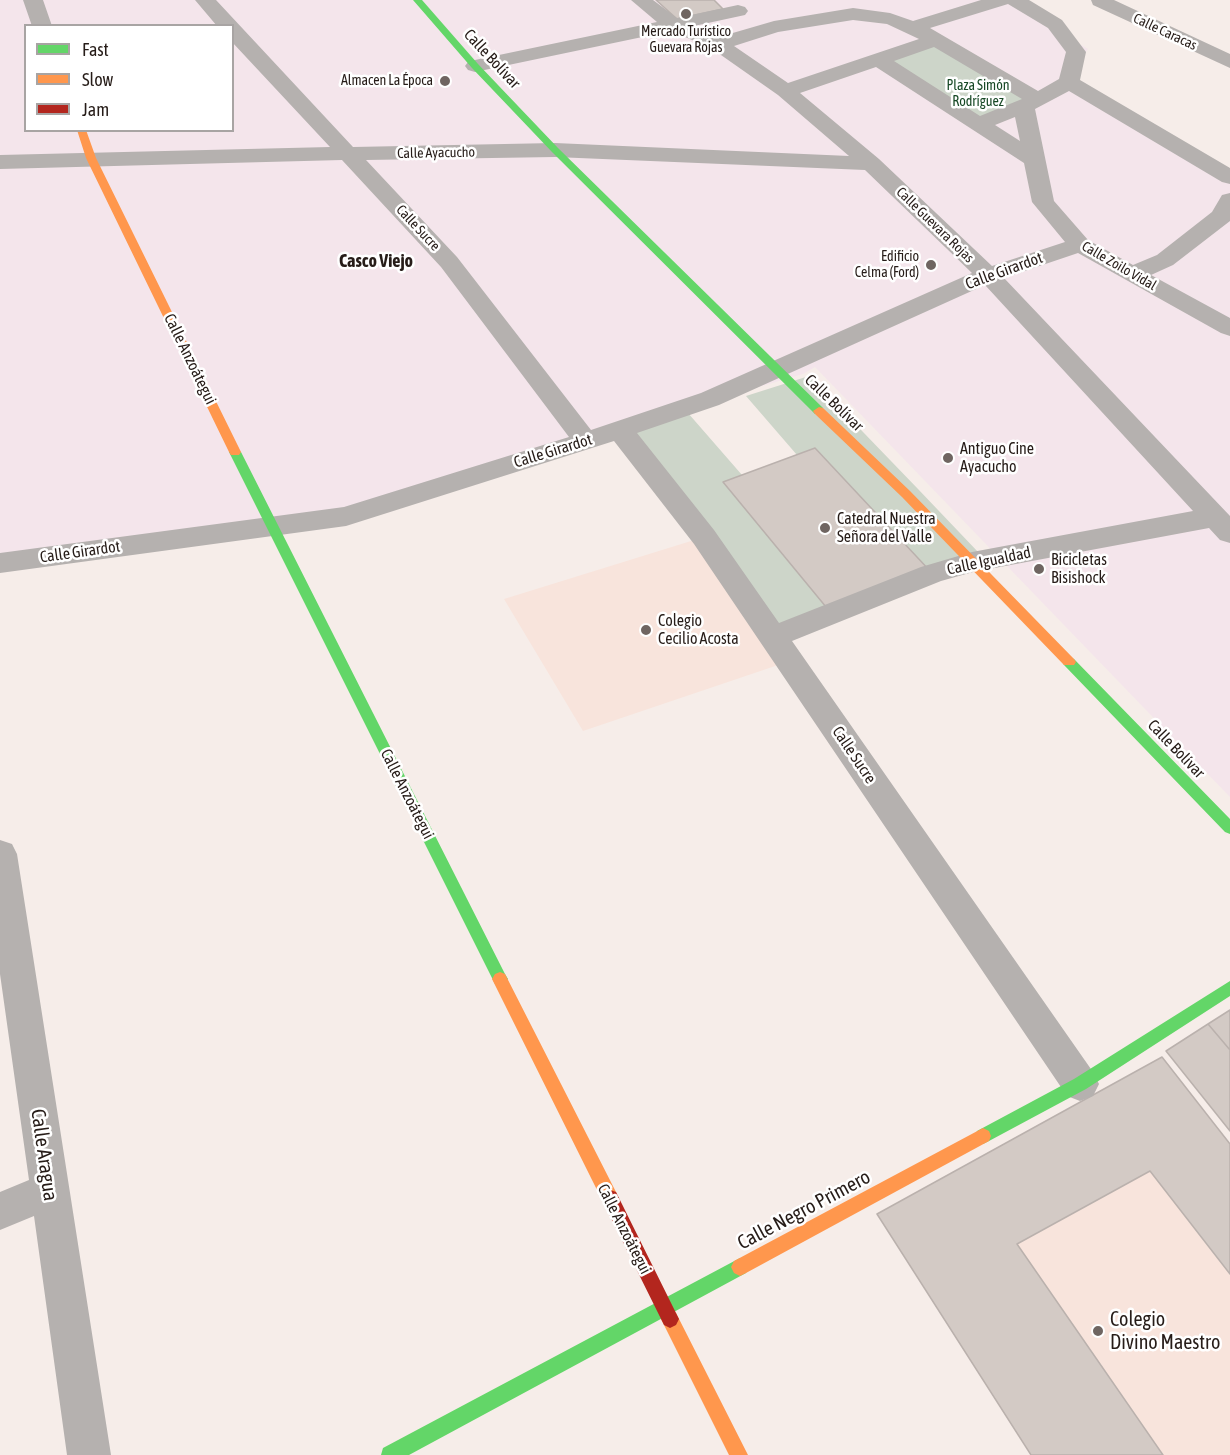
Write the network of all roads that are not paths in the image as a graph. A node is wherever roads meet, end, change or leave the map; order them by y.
1 (33, 0) edge
2 (204, 0) edge
3 (417, 0) edge
4 (641, 0) edge
5 (1002, 0) edge
6 (1015, 0) edge
7 (732, 6) edge
8 (1083, 10) edge
9 (41, 24) edge
10 (226, 24) edge
11 (674, 25) junction
12 (913, 27) junction
13 (234, 32) edge
14 (936, 40) junction
15 (718, 44) junction
16 (879, 60) junction
17 (1230, 62) edge
18 (475, 66) junction
19 (1069, 82) junction
20 (785, 91) junction
21 (1031, 103) junction
22 (979, 124) junction
23 (82, 132) edge
24 (555, 150) junction
25 (350, 155) junction
26 (91, 158) junction
27 (1036, 160) junction
28 (0, 162) edge
29 (871, 164) junction
30 (1230, 177) edge
31 (1230, 200) edge
32 (1080, 245) junction
33 (1132, 274) junction
34 (988, 275) junction
35 (1230, 328) edge
36 (775, 369) junction
37 (620, 430) junction
38 (585, 440) junction
39 (1222, 525) edge
40 (272, 526) junction
41 (972, 562) junction
42 (0, 563) edge
43 (773, 637) junction
44 (1230, 828) edge
45 (0, 854) edge
46 (1230, 988) edge
47 (1080, 1084) junction
48 (50, 1190) junction
49 (0, 1211) edge
50 (664, 1306) junction
51 (89, 1455) edge
52 (390, 1455) edge
53 (739, 1455) edge

1 - 9 street
2 - 10 street
3 - 18 street, Calle Bolívar
4 - 11 street, Calle Guevara Rojas
5 - 12 street
6 - 8 street, Calle Caracas
7 - 11 street
7 - 15 street
8 - 17 street, Calle Caracas
8 - 19 street
11 - 15 street, Calle Guevara Rojas
11 - 18 street
12 - 14 street
12 - 15 street
13 - 25 street, Calle Sucre
14 - 16 street
14 - 21 street
15 - 20 street, Calle Guevara Rojas
16 - 20 street
16 - 22 street
18 - 24 street, Calle Bolívar
19 - 21 street
19 - 30 street
20 - 29 street, Calle Guevara Rojas
21 - 22 street
21 - 27 street, Calle Zoilo Vidal
22 - 27 street
23 - 26 street, Calle Anzoátegui
24 - 25 street, Calle Ayacucho
24 - 29 street, Calle Ayacucho
24 - 36 street, Calle Bolívar
25 - 26 street, Calle Ayacucho
25 - 38 street, Calle Sucre
26 - 28 street, Calle Ayacucho
26 - 40 street, Calle Anzoátegui
27 - 32 street, Calle Zoilo Vidal
29 - 34 street, Calle Guevara Rojas
31 - 33 street
32 - 33 street, Calle Zoilo Vidal
32 - 34 street, Calle Girardot
33 - 35 street, Calle Zoilo Vidal
34 - 36 street, Calle Girardot
34 - 39 street, Calle Guevara Rojas
36 - 37 street, Calle Girardot
36 - 41 street, Calle Bolívar
37 - 38 street, Calle Girardot
37 - 43 street, Calle Sucre
38 - 40 street, Calle Girardot
39 - 41 street, Calle Igualdad
40 - 42 street, Calle Girardot
40 - 50 street, Calle Anzoátegui
41 - 43 street, Calle Igualdad
41 - 44 street, Calle Bolívar
43 - 47 street, Calle Sucre
45 - 48 street, Calle Aragua
46 - 47 street, Calle Negro Primero
47 - 50 street, Calle Negro Primero
48 - 49 street
48 - 51 street, Calle Aragua
50 - 52 street, Calle Negro Primero
50 - 53 street, Calle Anzoátegui

